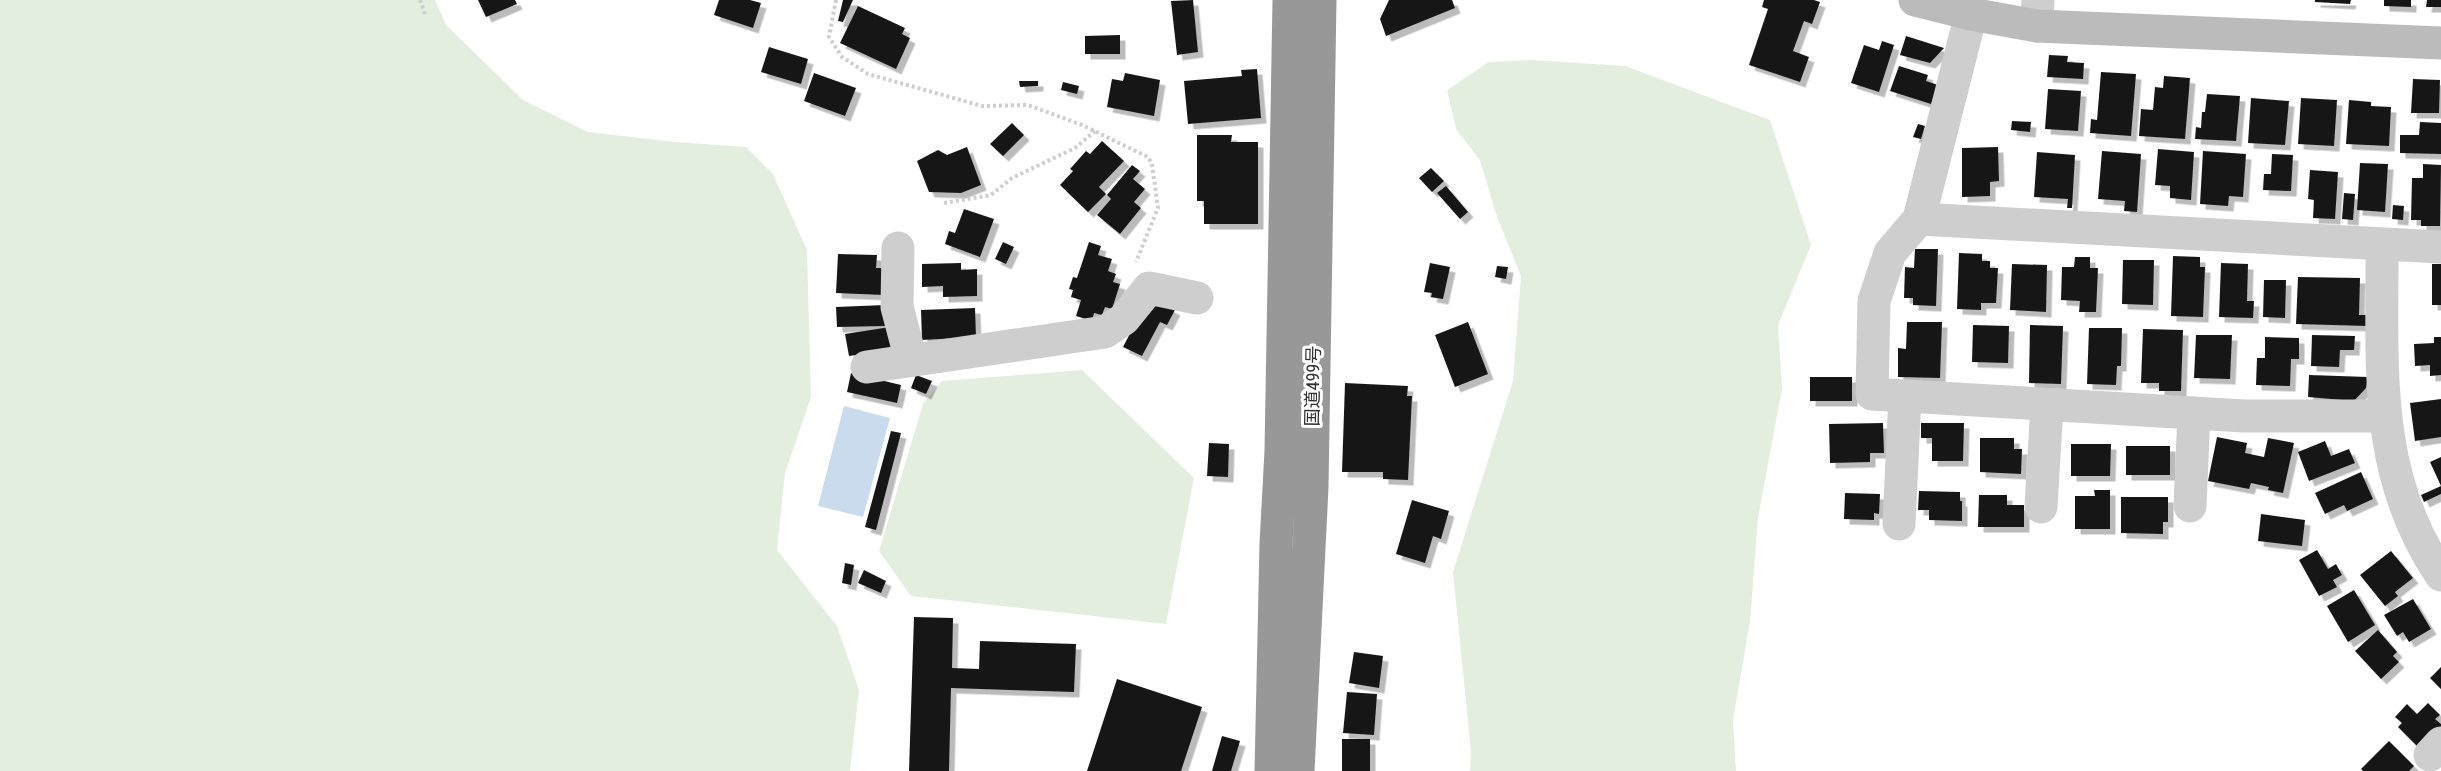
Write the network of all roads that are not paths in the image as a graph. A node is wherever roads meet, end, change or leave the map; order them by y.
1 (1289, 0) edge
2 (1320, 0) edge
3 (1915, 0) edge
4 (2038, 13) edge
5 (1971, 14) junction
6 (2441, 43) edge
7 (1919, 219) junction
8 (2382, 244) junction
9 (2441, 247) edge
10 (898, 248) dead end
11 (1197, 298) dead end
12 (911, 360) junction
13 (867, 367) dead end
14 (1905, 396) junction
15 (2047, 405) junction
16 (2194, 413) junction
17 (2384, 416) junction
18 (2190, 506) dead end
19 (2041, 507) dead end
20 (1899, 524) dead end
21 (2441, 575) edge
22 (1271, 771) edge
23 (1298, 771) edge

1 - 22 highway, 国道499号
2 - 23 highway, 国道499号
3 - 5 street
4 - 5 street
4 - 6 street
5 - 7 street
7 - 8 street
7 - 14 street
8 - 9 street
8 - 17 street
10 - 12 street
11 - 12 street
12 - 13 street
14 - 15 street
14 - 20 street
15 - 16 street
15 - 19 street
16 - 17 street
16 - 18 street
17 - 21 street

